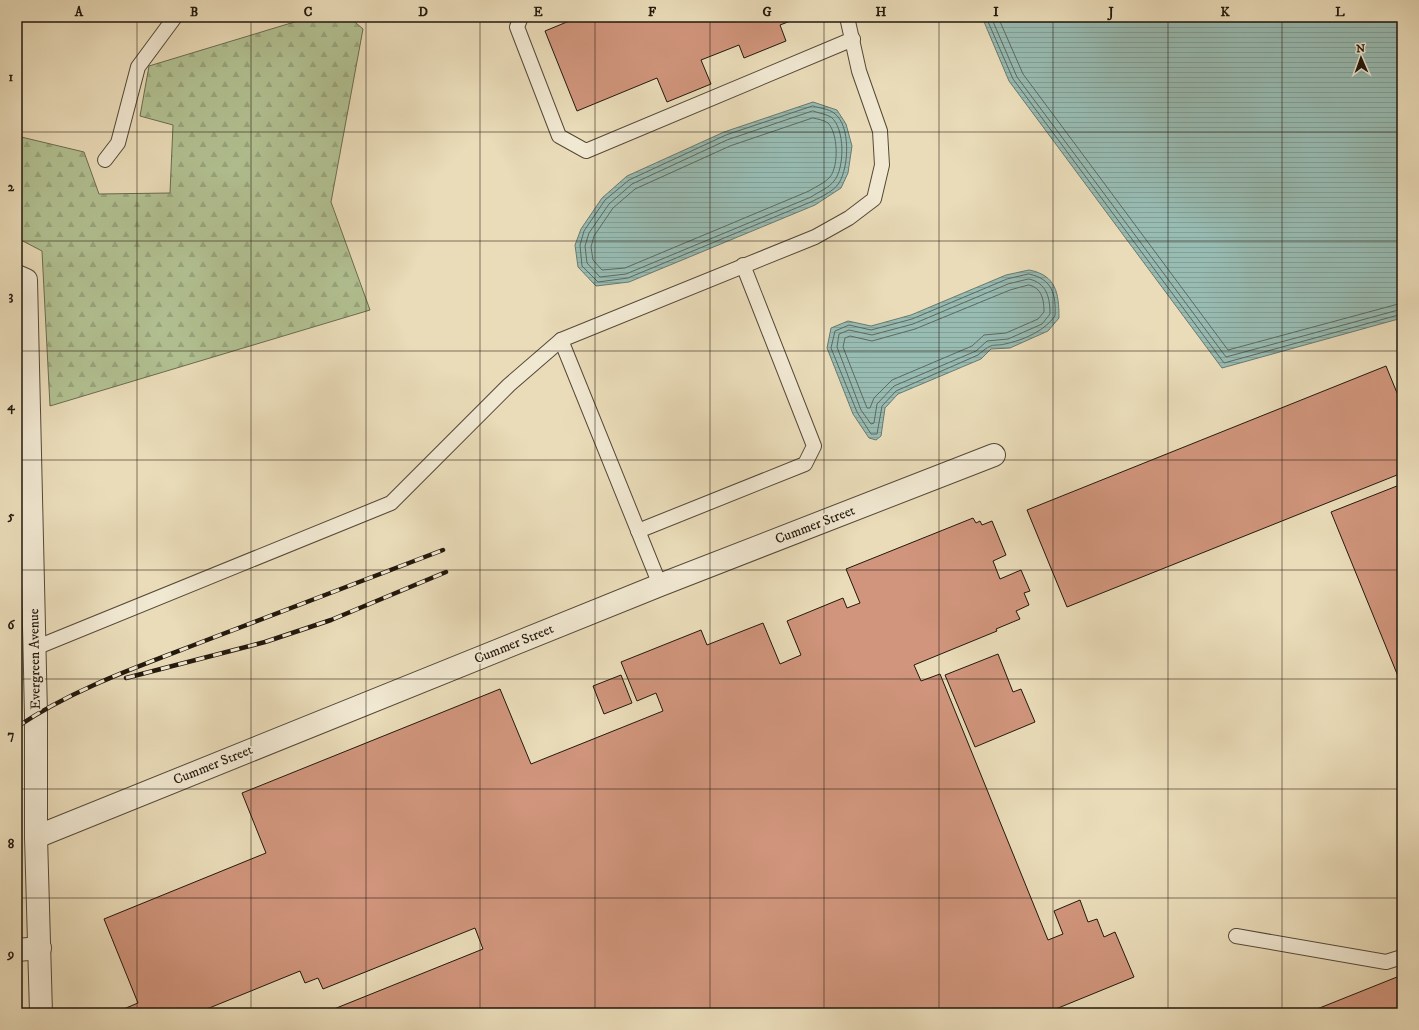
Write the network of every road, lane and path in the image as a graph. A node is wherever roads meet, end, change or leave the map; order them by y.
1 (175, 17) edge
2 (521, 17) edge
3 (847, 17) edge
4 (853, 39) junction
5 (105, 160) dead end
6 (743, 265) junction
7 (22, 278) edge
8 (561, 340) junction
9 (994, 455) dead end
10 (638, 531) junction
11 (660, 585) junction
12 (35, 648) junction
13 (36, 837) junction
14 (1236, 936) dead end
15 (40, 948) junction
16 (17, 950) edge
17 (1402, 957) edge
18 (41, 1013) edge

1 - 5 lane
2 - 4 lane
3 - 4 lane
4 - 6 lane
6 - 8 lane
6 - 10 lane
7 - 12 street, Evergreen Avenue
8 - 10 lane
8 - 12 lane
9 - 11 street, Cummer Street
10 - 11 lane
11 - 13 street, Cummer Street
12 - 13 street, Evergreen Avenue
13 - 15 street, Evergreen Avenue
14 - 17 lane
15 - 16 street
15 - 18 street, Evergreen Avenue

